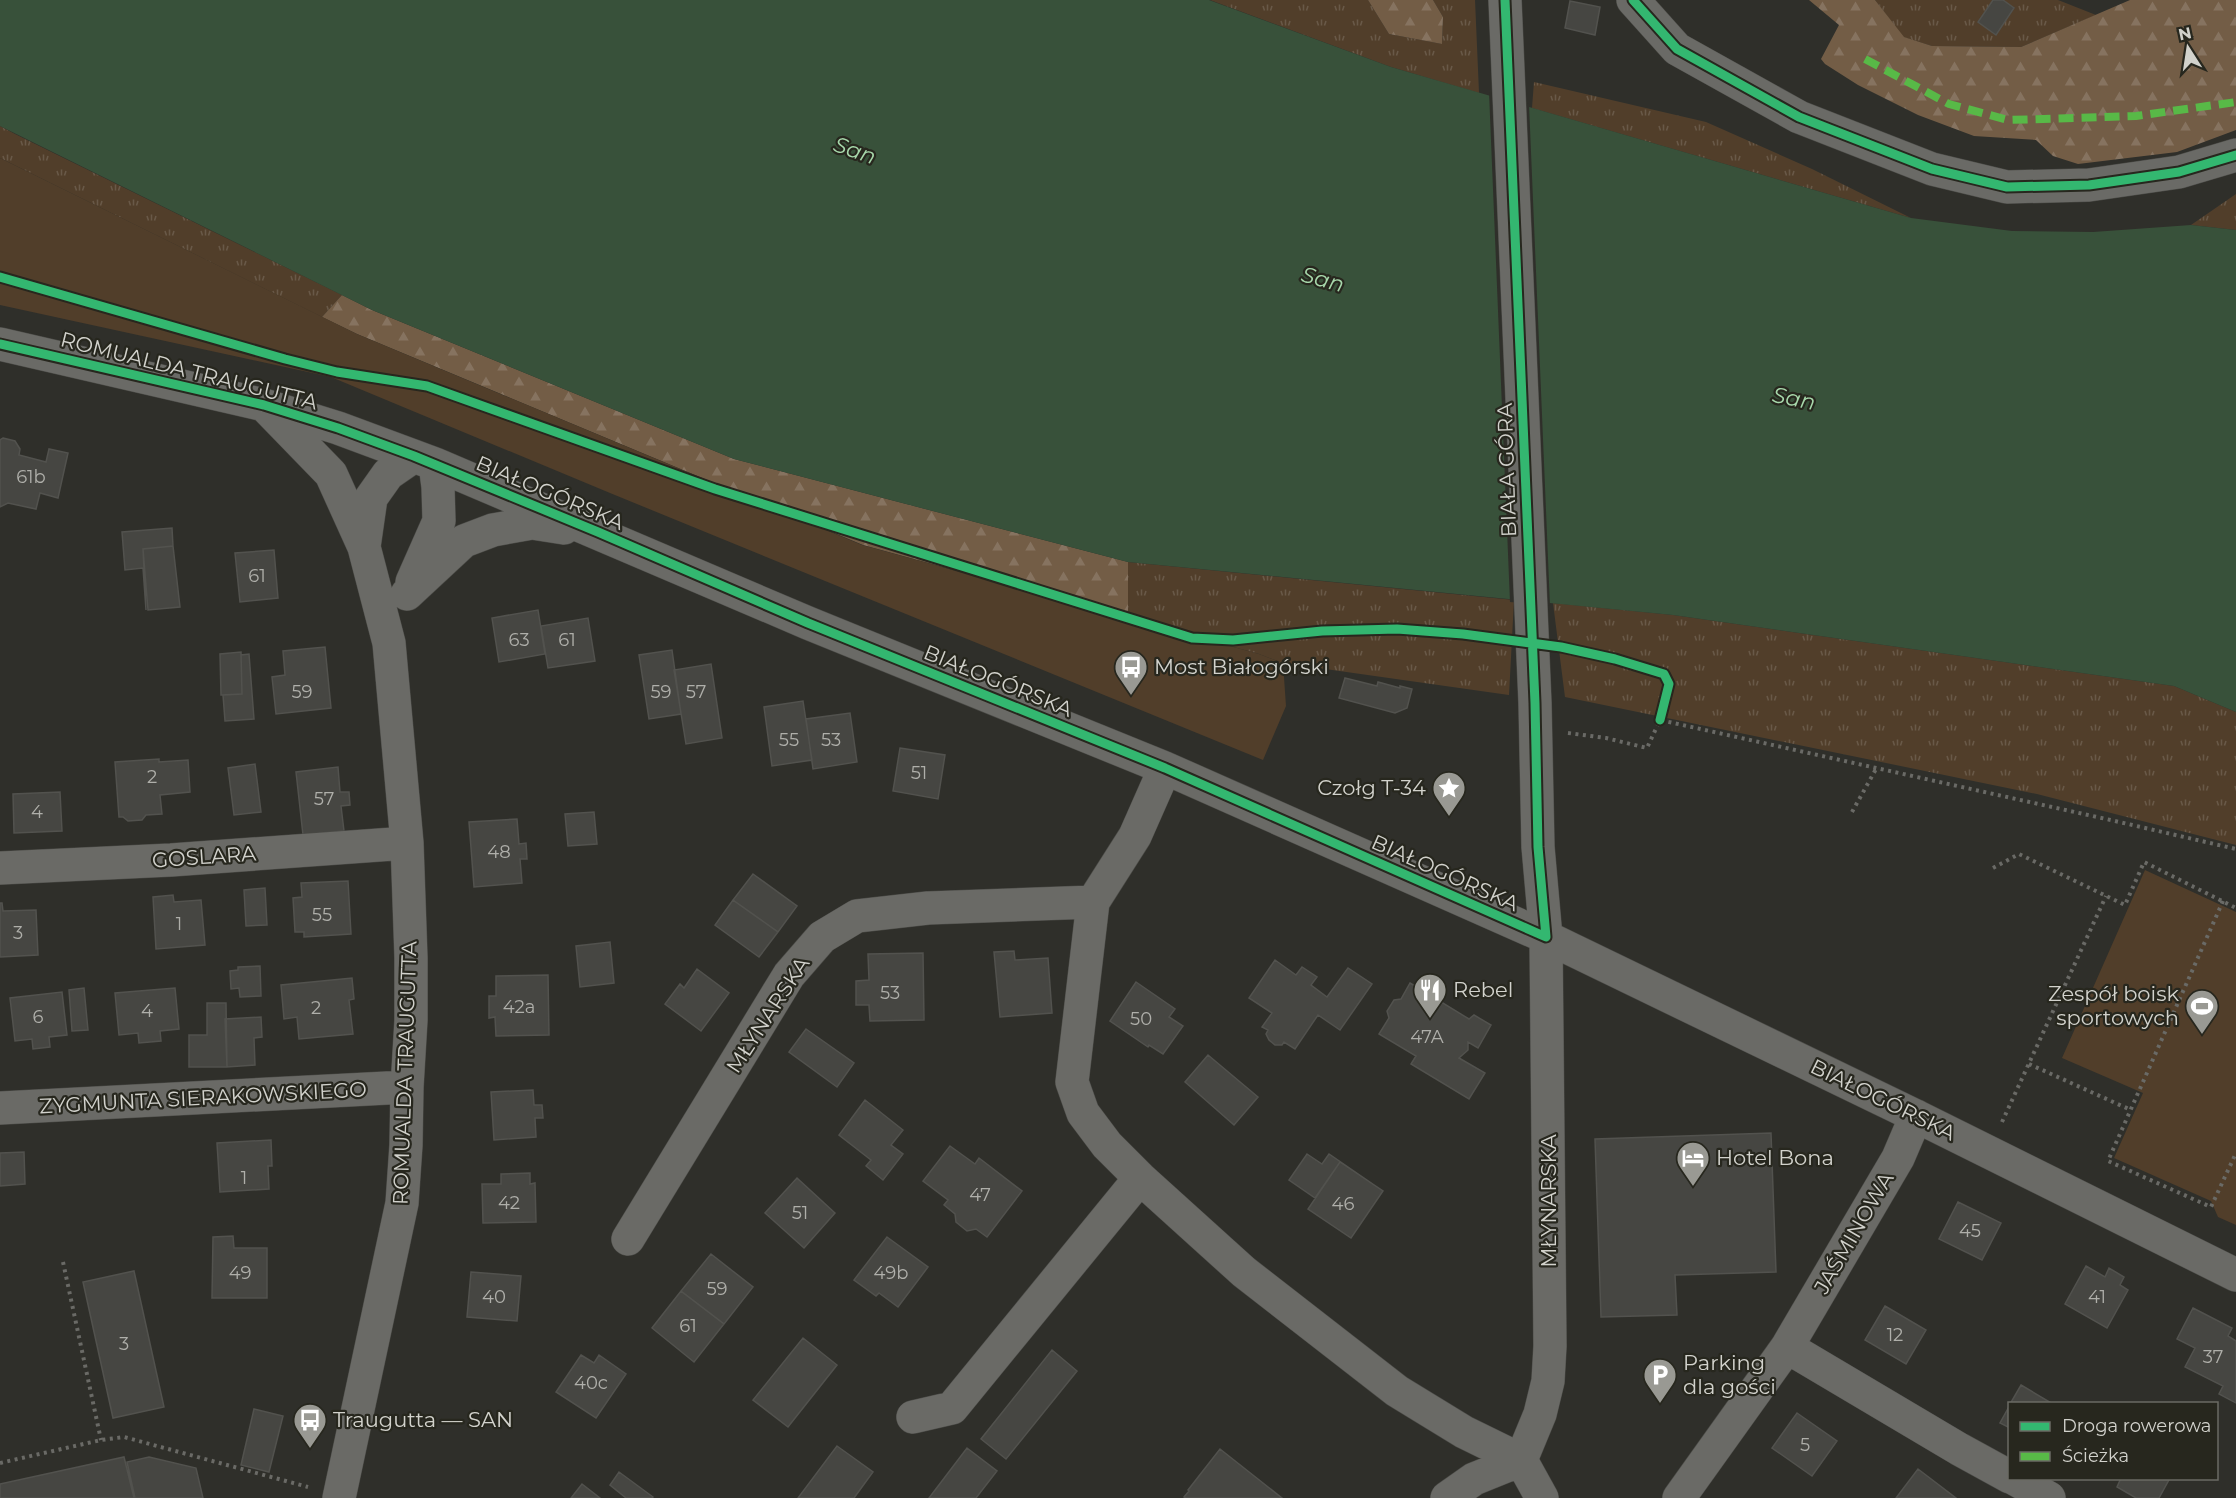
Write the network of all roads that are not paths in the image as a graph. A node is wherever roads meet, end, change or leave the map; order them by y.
1 (1633, 0) edge
2 (1505, 5) edge
3 (2236, 155) edge
4 (0, 344) edge
5 (264, 405) junction
6 (424, 460) junction
7 (598, 532) junction
8 (364, 547) junction
9 (407, 594) junction
10 (389, 643) junction
11 (1165, 768) junction
12 (407, 843) junction
13 (0, 868) edge
14 (1093, 902) junction
15 (1546, 937) junction
16 (407, 1087) junction
17 (0, 1108) edge
18 (1916, 1116) junction
19 (1140, 1178) junction
20 (628, 1239) dead end
21 (2236, 1275) edge
22 (1787, 1347) junction
23 (913, 1417) dead end
24 (1521, 1460) junction
25 (2008, 1476) edge
26 (2015, 1480) edge
27 (340, 1497) edge
28 (1447, 1498) edge
29 (1542, 1498) edge
30 (1678, 1498) edge
31 (2049, 1498) edge

1 - 3 street
2 - 15 street, BIAŁA GÓRA
4 - 5 street, ROMUALDA TRAUGUTTA
5 - 6 street, ROMUALDA TRAUGUTTA
5 - 8 street, ROMUALDA TRAUGUTTA
6 - 7 street, BIAŁOGÓRSKA
6 - 8 street, ROMUALDA TRAUGUTTA
6 - 9 street, ROMUALDA TRAUGUTTA
7 - 9 street, ROMUALDA TRAUGUTTA
7 - 11 street, BIAŁOGÓRSKA
8 - 10 street, ROMUALDA TRAUGUTTA
9 - 10 street, ROMUALDA TRAUGUTTA
10 - 12 street, ROMUALDA TRAUGUTTA
11 - 14 street
11 - 15 street, BIAŁOGÓRSKA
12 - 13 street, GOSLARA
12 - 16 street, ROMUALDA TRAUGUTTA
14 - 19 street
14 - 20 street, MŁYNARSKA
15 - 18 street, BIAŁOGÓRSKA
15 - 24 street, MŁYNARSKA
16 - 17 street, ZYGMUNTA SIERAKOWSKIEGO
16 - 27 street, ROMUALDA TRAUGUTTA
18 - 21 street, BIAŁOGÓRSKA
18 - 22 street, JAŚMINOWA
19 - 23 street
19 - 24 street
22 - 25 street
22 - 30 street, JAŚMINOWA
24 - 28 street
24 - 29 street
26 - 31 street

